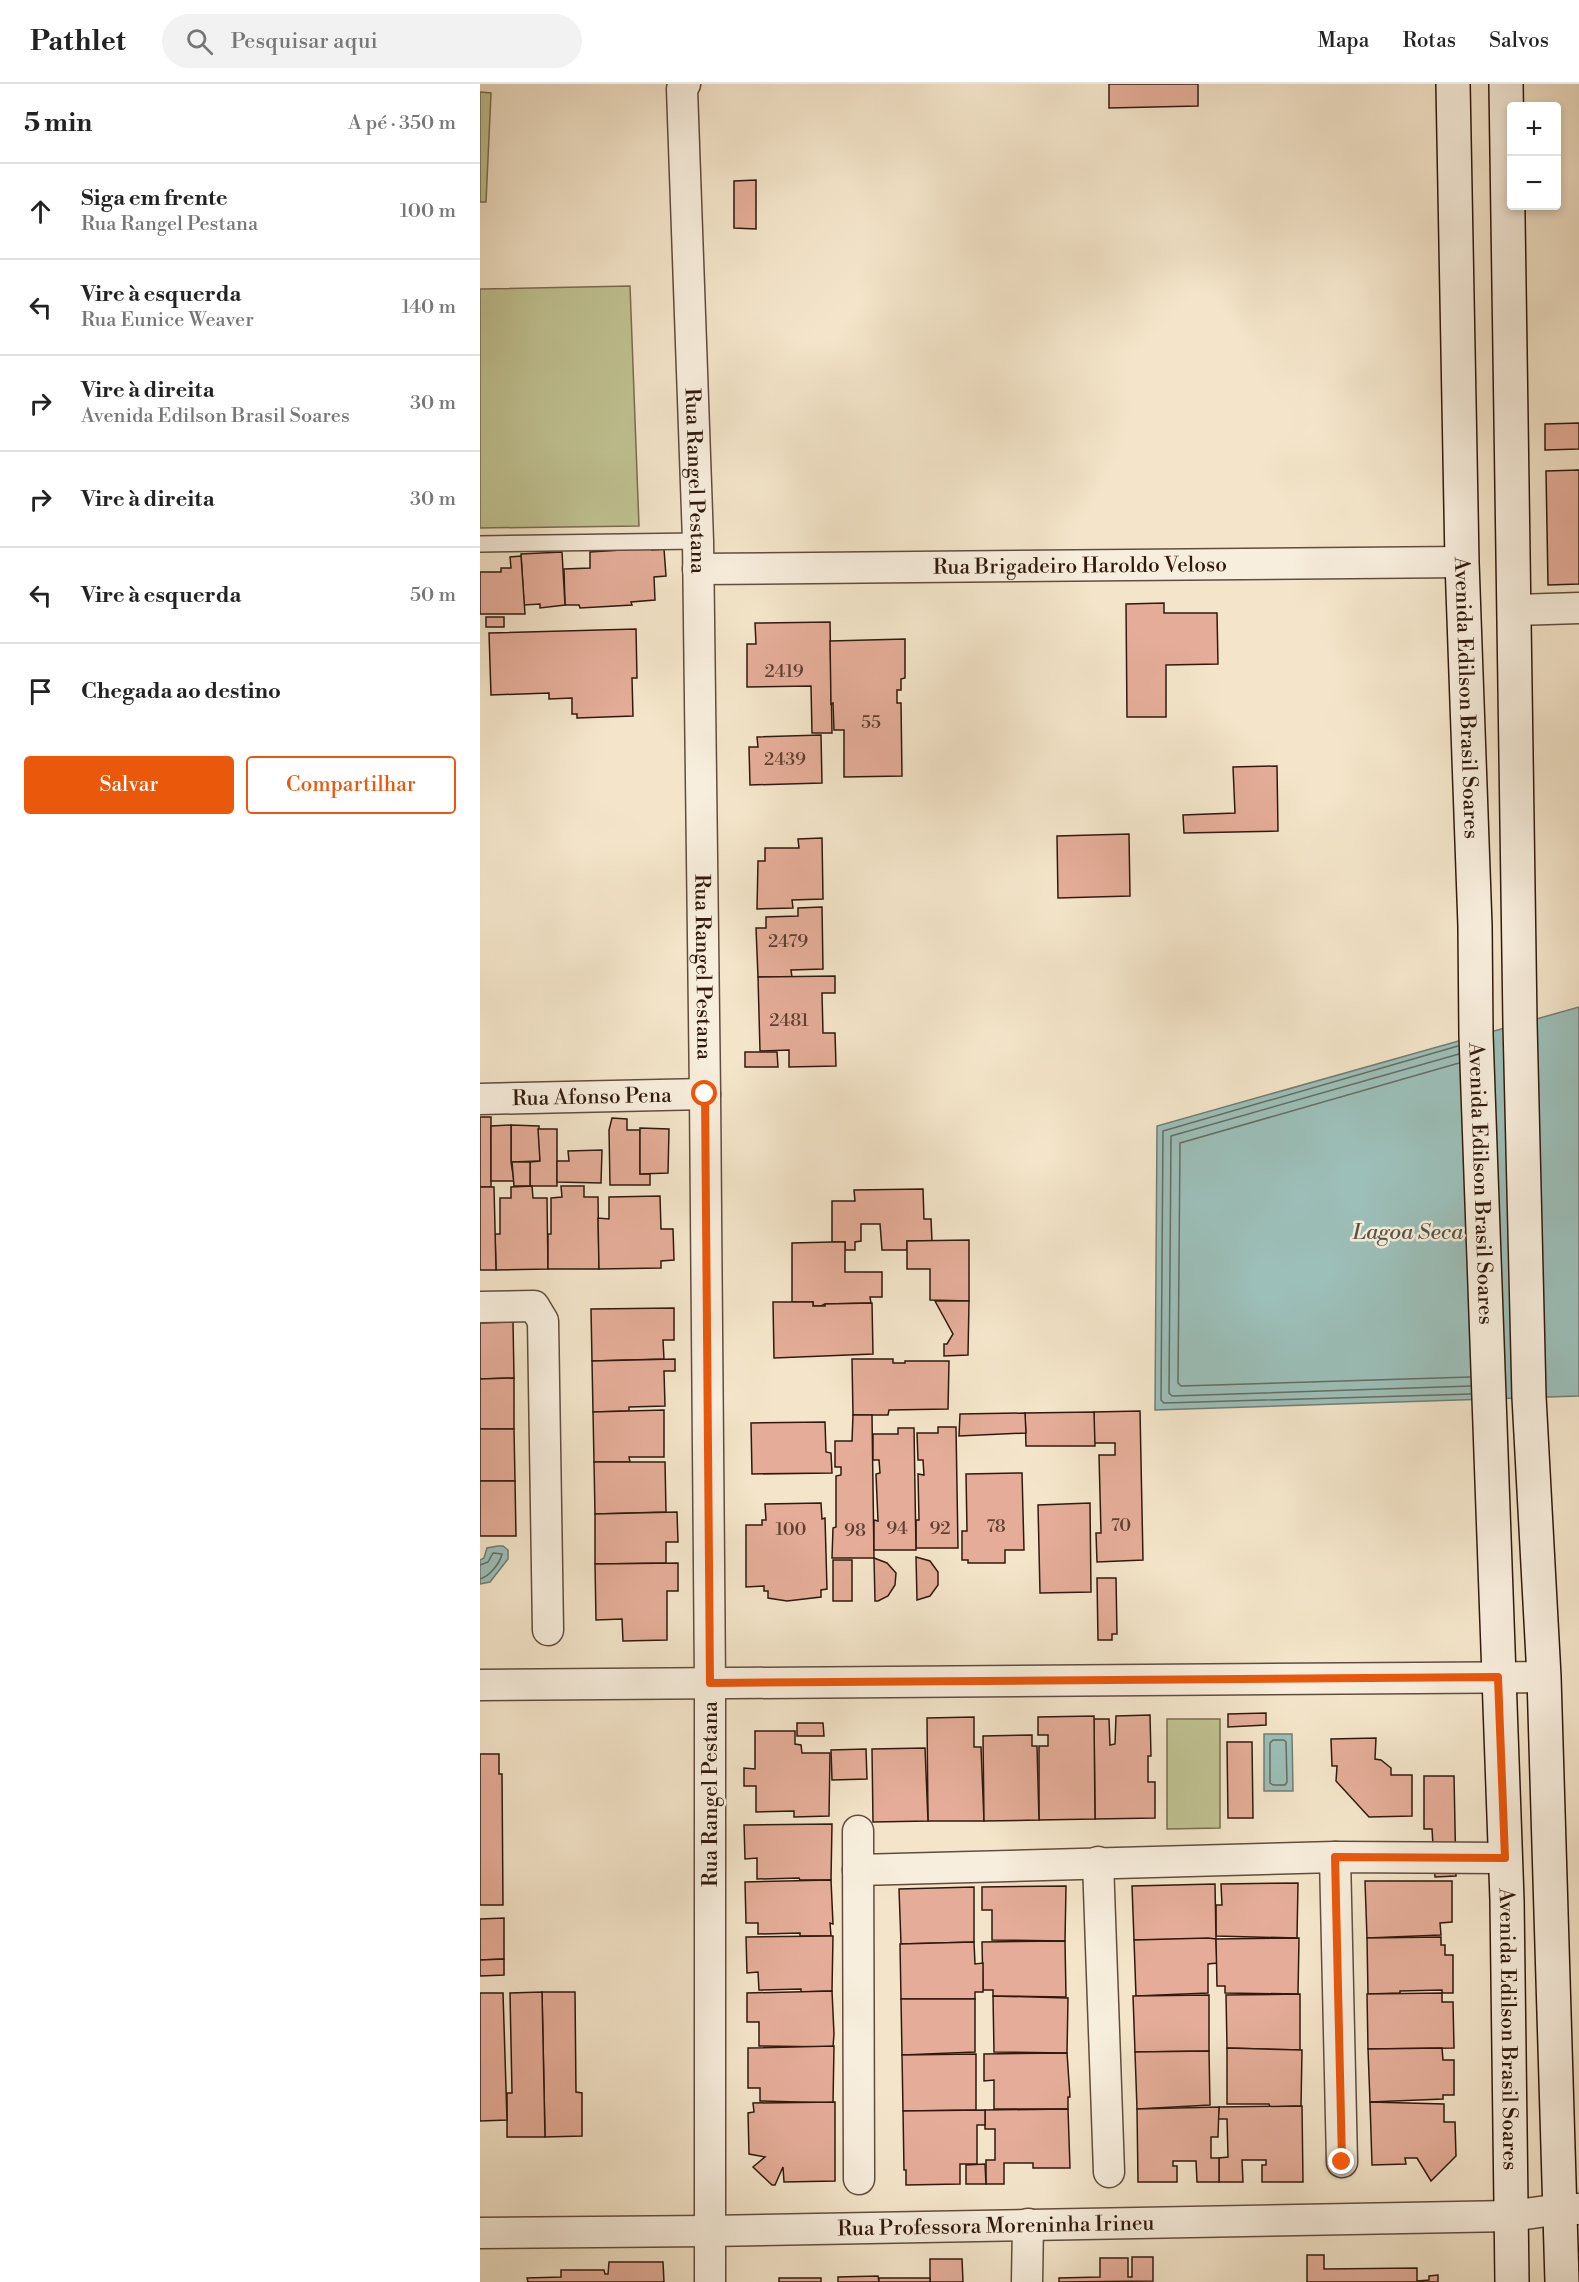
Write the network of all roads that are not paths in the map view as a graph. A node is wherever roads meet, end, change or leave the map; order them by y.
1 (685, 84) edge
2 (1453, 84) edge
3 (1506, 84) edge
4 (480, 544) edge
5 (698, 555) junction
6 (1462, 562) junction
7 (1579, 608) edge
8 (1514, 610) junction
9 (705, 1094) junction
10 (480, 1099) edge
11 (480, 1307) edge
12 (548, 1630) dead end
13 (1498, 1677) junction
14 (1544, 1677) junction
15 (710, 1683) junction
16 (480, 1685) edge
17 (858, 1831) dead end
18 (1335, 1857) junction
19 (1505, 1858) junction
20 (1098, 1862) junction
21 (858, 1870) junction
22 (1550, 1899) junction
23 (1507, 1900) junction
24 (1342, 2162) dead end
25 (1109, 2172) dead end
26 (859, 2179) dead end
27 (1570, 2209) edge
28 (1511, 2216) junction
29 (1028, 2224) junction
30 (709, 2231) junction
31 (480, 2233) edge
32 (710, 2282) edge
33 (1027, 2282) edge
34 (1512, 2282) edge
35 (1562, 2282) edge

1 - 5 street, Rua Rangel Pestana
2 - 6 main road, Avenida Edilson Brasil Soares
3 - 8 main road, Avenida Edilson Brasil Soares
4 - 5 lane
5 - 6 street, Rua Brigadeiro Haroldo Veloso
5 - 9 street, Rua Rangel Pestana
6 - 13 main road, Avenida Edilson Brasil Soares
7 - 8 street
8 - 14 main road, Avenida Edilson Brasil Soares
9 - 10 street, Rua Afonso Pena
9 - 15 street, Rua Rangel Pestana
11 - 12 street
13 - 14 street
13 - 15 street
13 - 19 main road, Avenida Edilson Brasil Soares
14 - 22 main road, Avenida Edilson Brasil Soares
15 - 16 street
15 - 30 street, Rua Rangel Pestana
17 - 21 street
18 - 19 street
18 - 20 street
18 - 24 street
19 - 23 main road, Avenida Edilson Brasil Soares
20 - 21 street
20 - 25 street
21 - 26 street
22 - 23 main road
22 - 27 main road, Avenida Edilson Brasil Soares
23 - 28 main road, Avenida Edilson Brasil Soares
27 - 28 street, Rua Professora Moreninha Irineu
27 - 35 main road, Avenida Edilson Brasil Soares
28 - 29 street, Rua Professora Moreninha Irineu
28 - 34 main road, Avenida Edilson Brasil Soares
29 - 30 street, Rua Professora Moreninha Irineu
29 - 33 street
30 - 31 street, Rua Professora Moreninha Irineu
30 - 32 street, Rua Rangel Pestana

